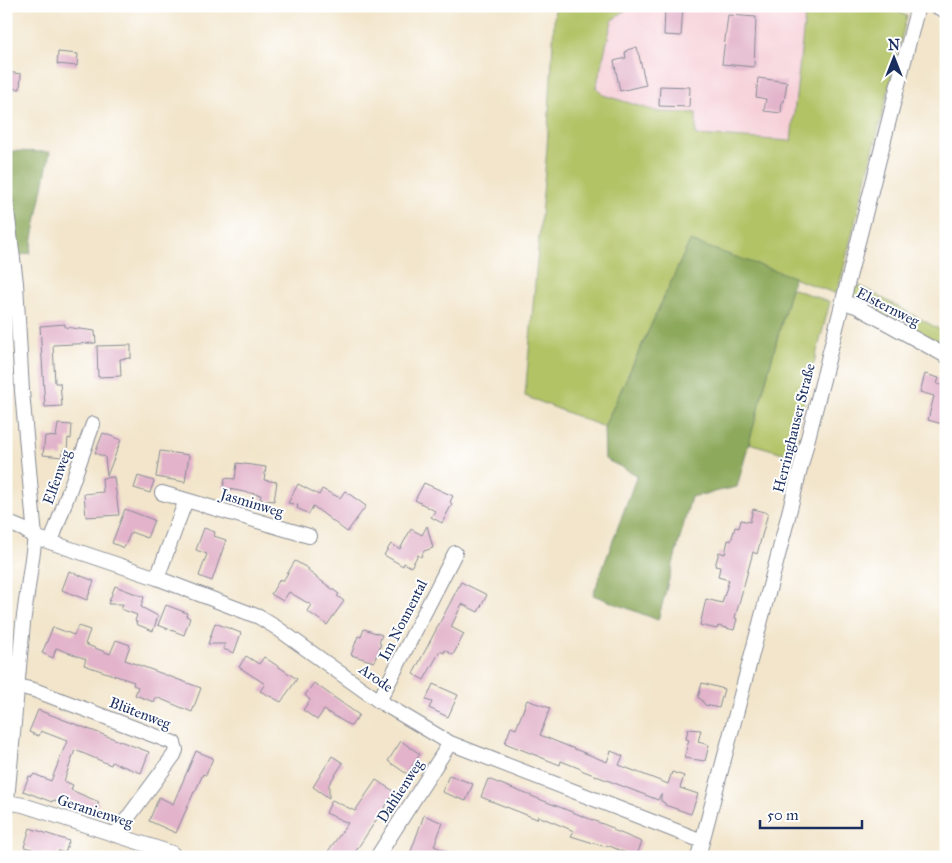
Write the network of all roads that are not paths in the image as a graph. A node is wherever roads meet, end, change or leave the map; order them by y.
1 (918, 6) edge
2 (935, 6) edge
3 (946, 10) edge
4 (6, 202) edge
5 (843, 302) junction
6 (946, 356) edge
7 (93, 424) dead end
8 (162, 492) dead end
9 (186, 500) junction
10 (6, 522) edge
11 (309, 536) dead end
12 (35, 537) junction
13 (51, 542) junction
14 (455, 553) dead end
15 (157, 578) junction
16 (16, 686) junction
17 (379, 701) junction
18 (450, 743) junction
19 (8, 755) edge
20 (7, 807) edge
21 (115, 835) junction
22 (702, 841) junction
23 (172, 853) dead end
24 (377, 857) edge
25 (698, 857) edge

1 - 5 street, Herringhauser Straße
2 - 3 street
4 - 12 street
5 - 6 street, Elsternweg
5 - 22 street, Herringhauser Straße
7 - 13 street, Elfenweg
8 - 9 street, Jasminweg
9 - 11 street, Jasminweg
9 - 15 street
10 - 12 street, Arode
12 - 13 street, Arode
12 - 16 street
13 - 15 street, Arode
14 - 17 street, Im Nonnental
15 - 17 street, Arode
16 - 19 street
16 - 21 street, Blütenweg
17 - 18 street, Arode
18 - 22 street, Arode
18 - 24 street, Dahlienweg
19 - 20 street
20 - 21 street, Geranienweg
21 - 23 street, Geranienweg
22 - 25 street, Herringhauser Straße

